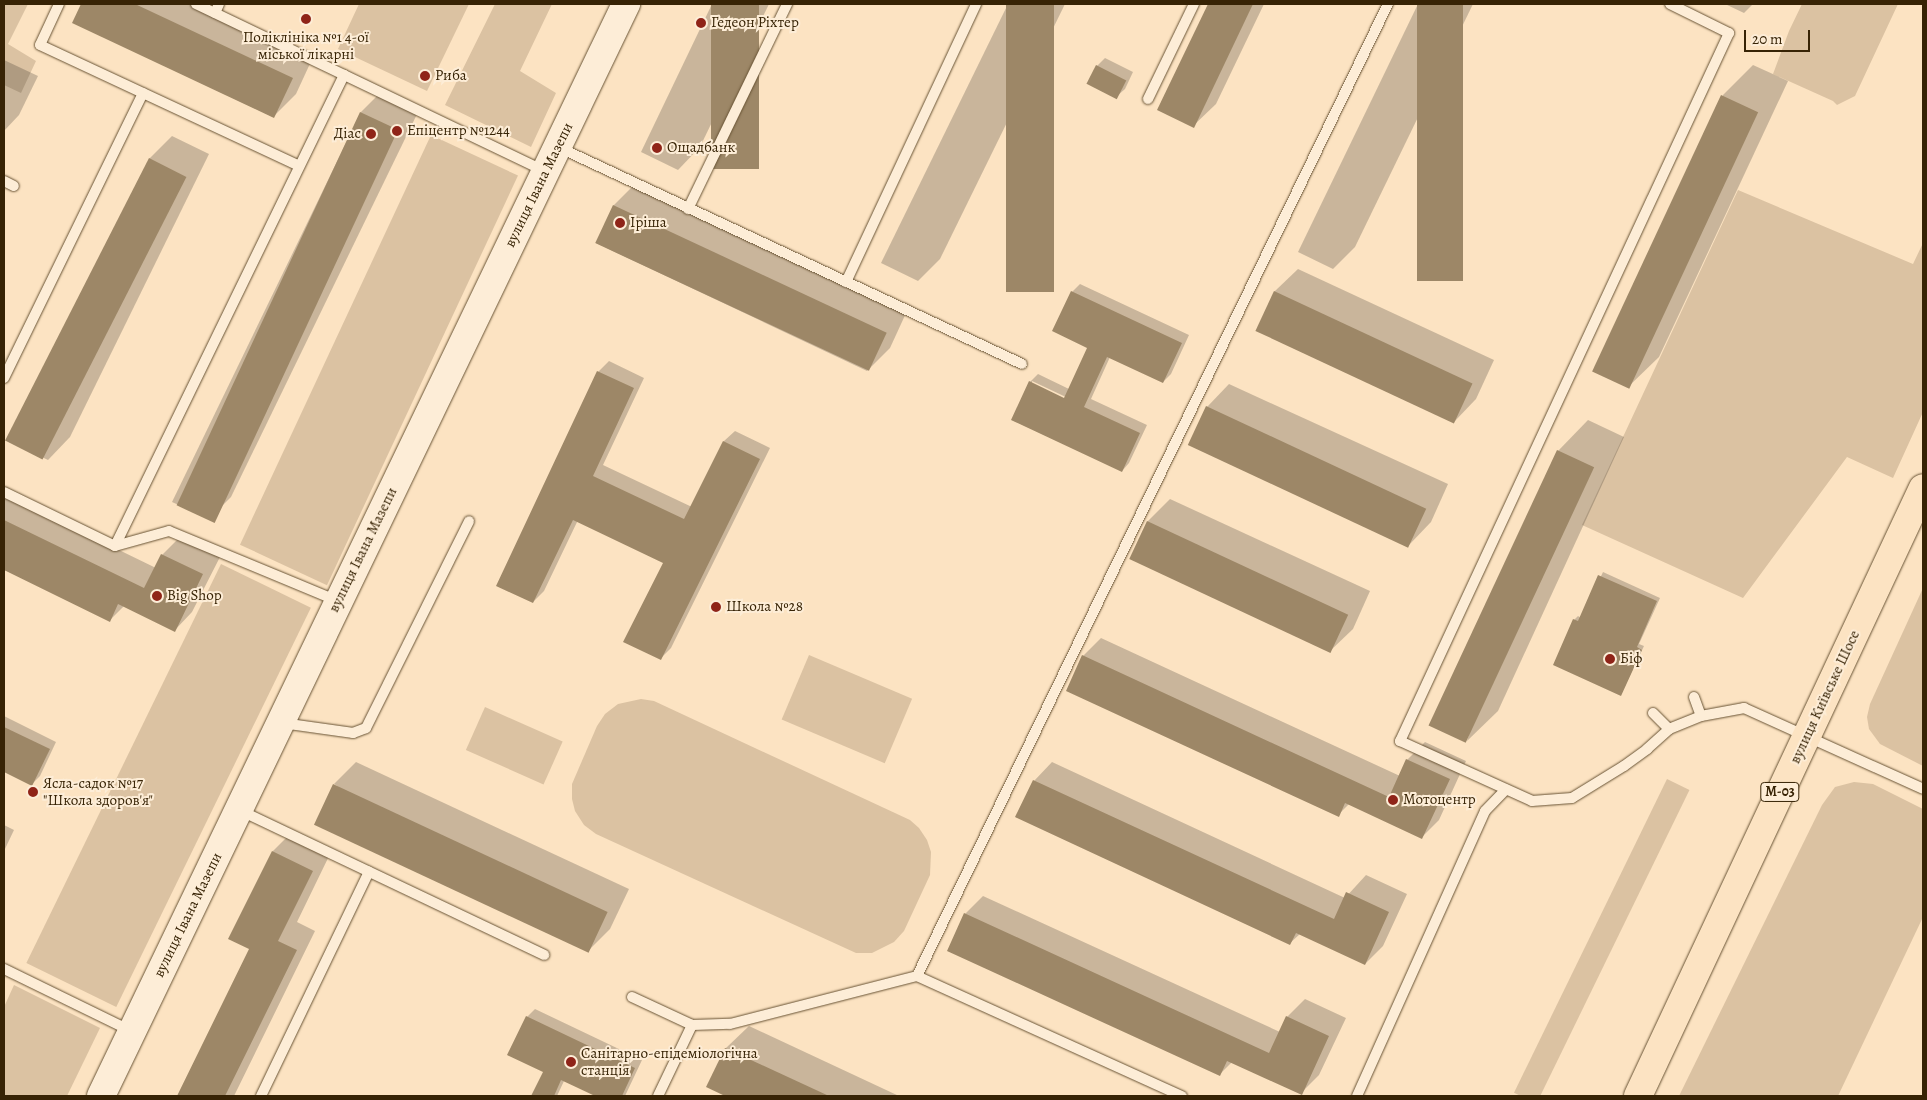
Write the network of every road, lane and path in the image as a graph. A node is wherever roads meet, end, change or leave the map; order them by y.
1 (59, 4) edge
2 (196, 4) edge
3 (626, 4) edge
4 (788, 4) edge
5 (976, 4) edge
6 (1194, 4) edge
7 (1388, 4) edge
8 (1670, 4) edge
9 (217, 8) edge
10 (344, 75) junction
11 (143, 93) junction
12 (1148, 99) dead end
13 (557, 147) junction
14 (299, 166) junction
15 (545, 172) junction
16 (4, 181) edge
17 (14, 186) dead end
18 (688, 209) junction
19 (846, 282) junction
20 (1022, 364) dead end
21 (4, 378) edge
22 (1923, 488) edge
23 (4, 492) edge
24 (469, 521) dead end
25 (115, 546) junction
26 (339, 601) junction
27 (1694, 698) dead end
28 (1653, 714) dead end
29 (1701, 716) junction
30 (280, 723) junction
31 (1668, 729) junction
32 (1806, 737) junction
33 (1923, 788) edge
34 (1506, 789) junction
35 (238, 810) junction
36 (369, 872) junction
37 (544, 955) dead end
38 (4, 969) edge
39 (917, 976) junction
40 (632, 997) dead end
41 (692, 1025) junction
42 (132, 1031) junction
43 (1170, 1094) edge
44 (101, 1096) edge
45 (261, 1096) edge
46 (658, 1096) edge
47 (1182, 1096) edge
48 (1357, 1096) edge
49 (1638, 1096) edge

1 - 11 lane
2 - 9 lane
3 - 13 main road, вулиця Івана Мазепи
4 - 18 lane
5 - 19 lane
6 - 12 lane
7 - 39 lane
8 - 34 lane
9 - 10 lane
10 - 14 lane
10 - 15 lane
11 - 14 lane
11 - 21 lane
13 - 15 main road, вулиця Івана Мазепи
13 - 18 lane
14 - 25 lane
15 - 26 main road, вулиця Івана Мазепи
16 - 17 lane
18 - 19 lane
19 - 20 lane
22 - 32 highway, вулиця Київське Шосе / М-03
23 - 25 lane
24 - 30 lane
25 - 26 lane
26 - 30 main road, вулиця Івана Мазепи
27 - 29 lane
28 - 31 lane
29 - 31 lane
29 - 32 lane
30 - 35 main road, вулиця Івана Мазепи
31 - 34 lane
32 - 33 lane
32 - 49 highway, вулиця Київське Шосе / М-03
34 - 48 lane
35 - 36 lane
35 - 42 main road, вулиця Івана Мазепи
36 - 37 lane
36 - 45 lane
38 - 42 lane
39 - 41 lane
39 - 43 lane
40 - 41 lane
41 - 46 lane
42 - 44 main road, вулиця Івана Мазепи
43 - 47 lane

